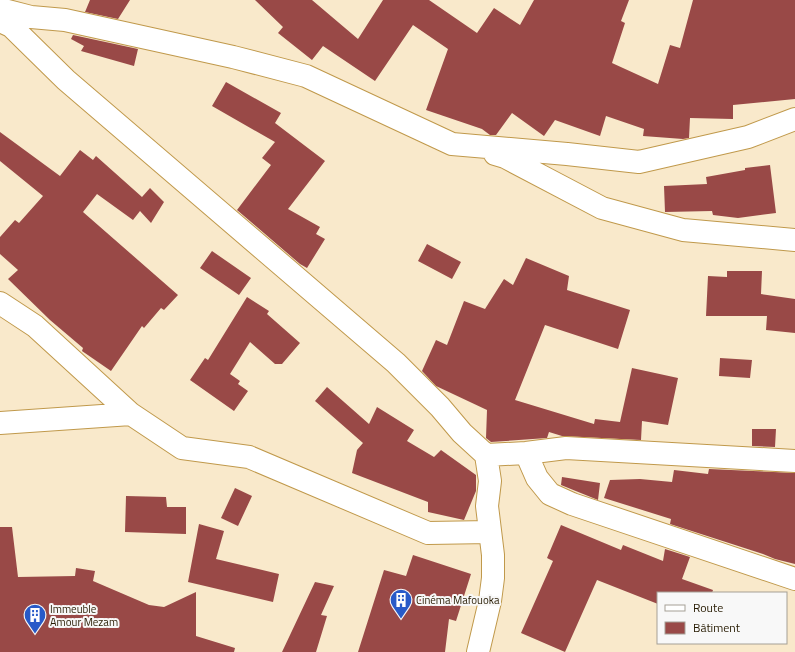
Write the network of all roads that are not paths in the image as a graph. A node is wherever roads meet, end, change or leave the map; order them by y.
1 (0, 9) edge
2 (0, 21) edge
3 (795, 119) edge
4 (452, 144) junction
5 (795, 240) edge
6 (0, 303) edge
7 (131, 414) junction
8 (0, 423) edge
9 (526, 454) junction
10 (486, 455) junction
11 (795, 461) edge
12 (490, 532) junction
13 (795, 579) edge
14 (478, 652) edge

1 - 4 street
2 - 10 street
3 - 4 street
4 - 5 street
6 - 7 street
7 - 8 street
7 - 12 street
9 - 10 street
9 - 11 street
9 - 13 street
10 - 12 street
12 - 14 street

